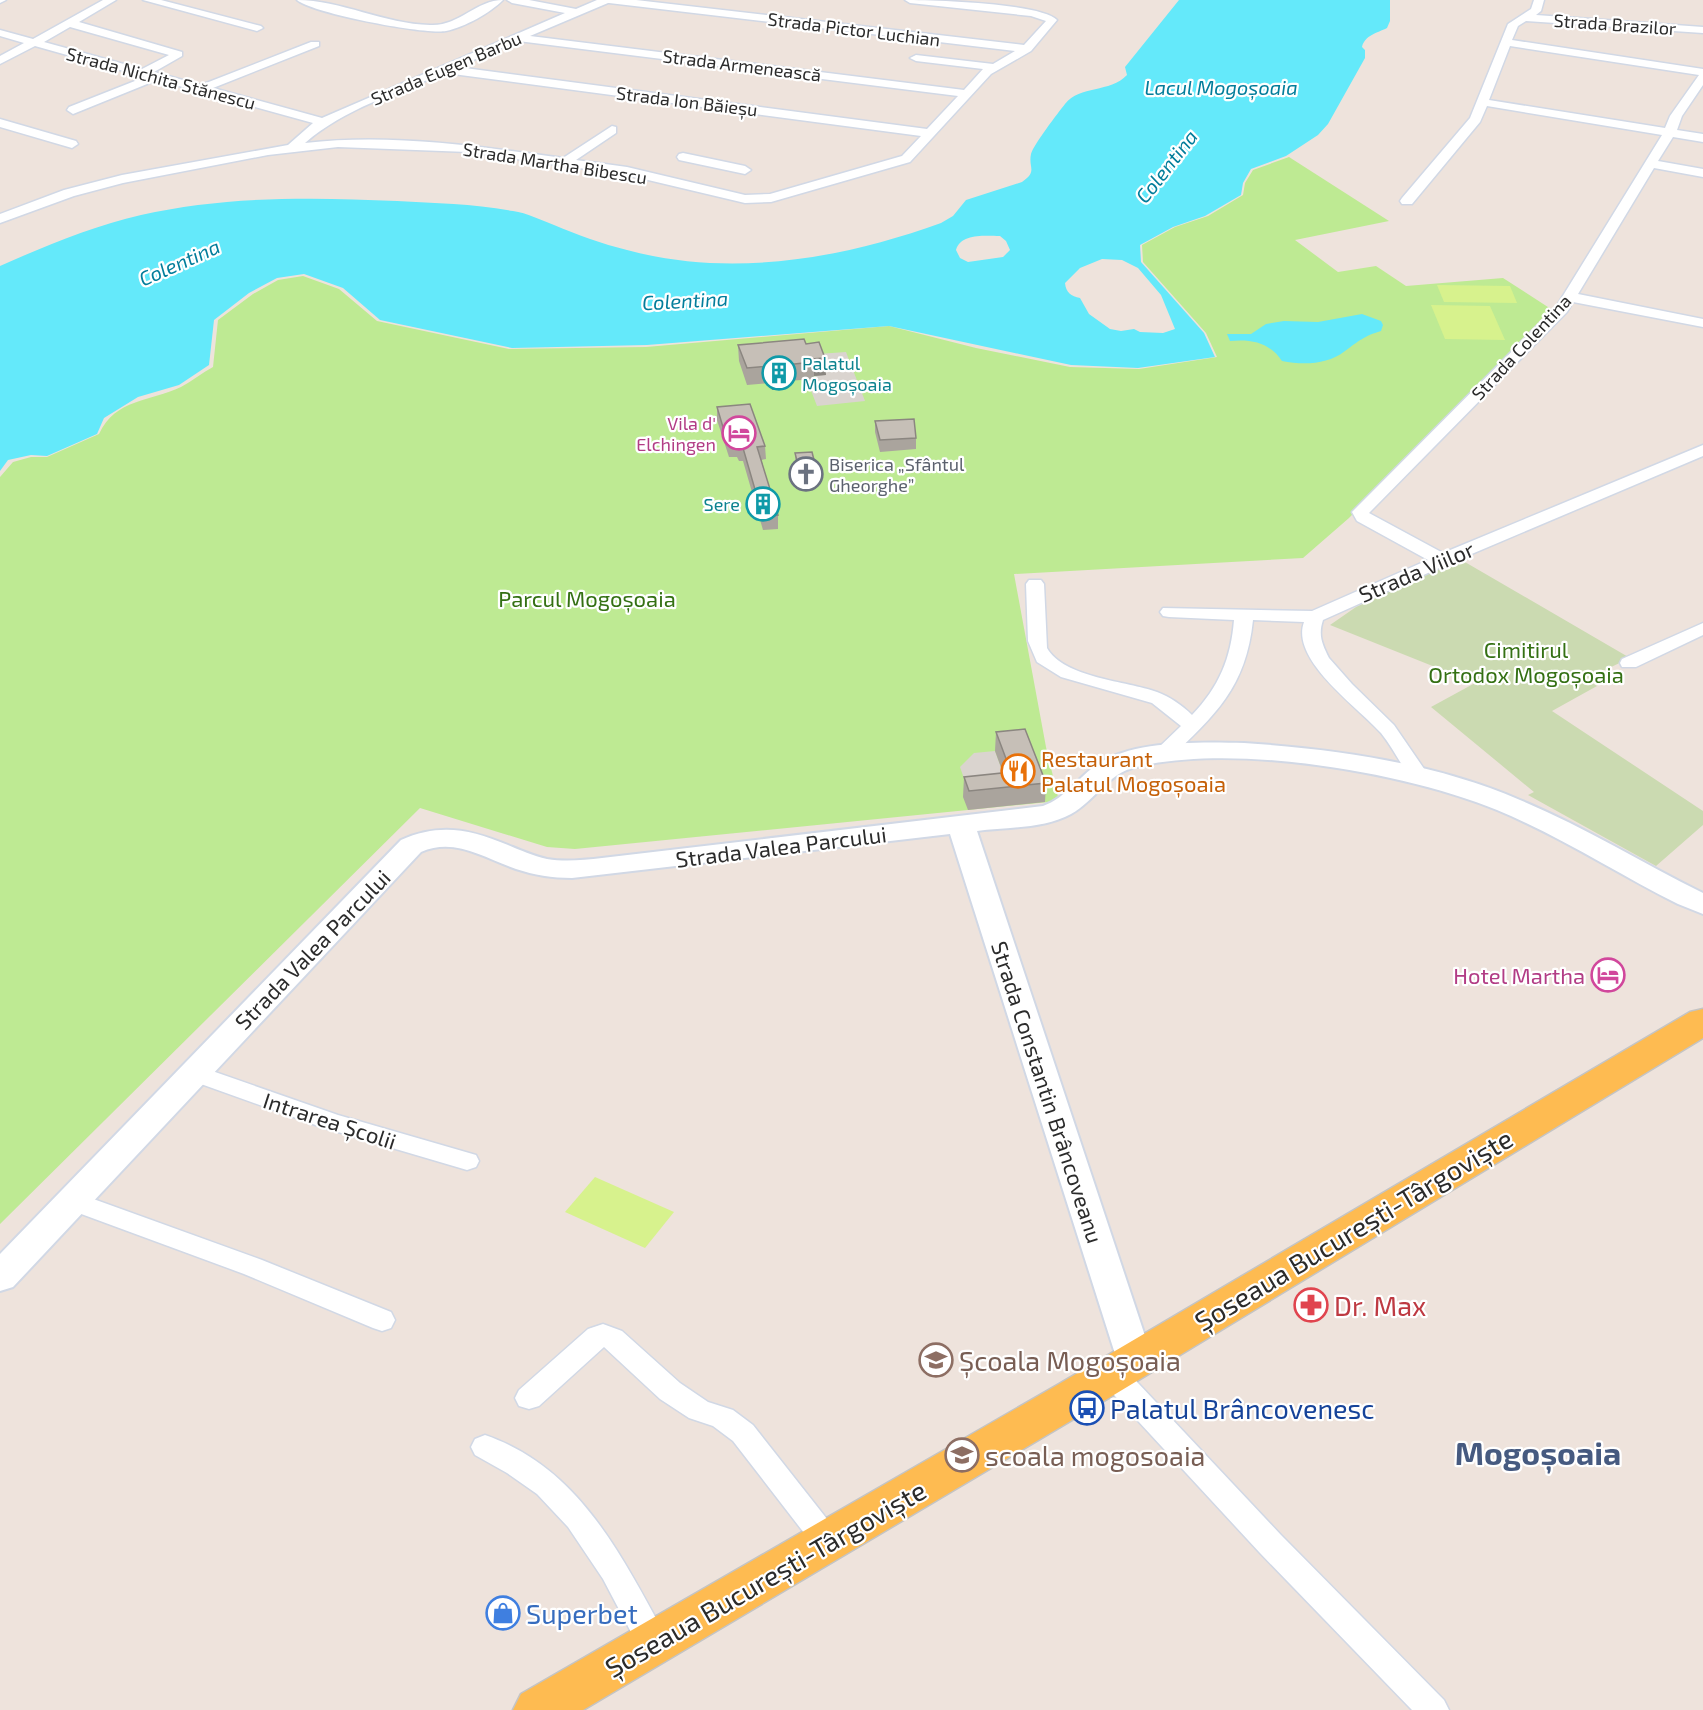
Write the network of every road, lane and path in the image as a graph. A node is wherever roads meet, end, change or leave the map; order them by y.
1 (111, 0) edge
2 (148, 0) edge
3 (302, 0) edge
4 (330, 0) edge
5 (498, 0) edge
6 (512, 0) edge
7 (607, 0) edge
8 (910, 0) edge
9 (1044, 0) edge
10 (1539, 0) edge
11 (943, 2) edge
12 (319, 5) junction
13 (576, 12) junction
14 (1031, 13) junction
15 (1528, 18) junction
16 (776, 20) junction
17 (69, 23) junction
18 (257, 28) dead end
19 (760, 29) dead end
20 (1703, 30) edge
21 (3, 36) edge
22 (517, 38) junction
23 (1505, 42) junction
24 (32, 43) junction
25 (315, 44) dead end
26 (1027, 49) junction
27 (916, 58) dead end
28 (0, 61) edge
29 (992, 68) junction
30 (444, 69) junction
31 (143, 73) junction
32 (1703, 75) edge
33 (156, 76) junction
34 (201, 89) junction
35 (967, 93) junction
36 (1482, 102) junction
37 (73, 110) dead end
38 (322, 122) junction
39 (0, 123) edge
40 (612, 130) dead end
41 (1671, 132) junction
42 (930, 133) junction
43 (1703, 138) edge
44 (72, 144) dead end
45 (293, 147) junction
46 (683, 157) dead end
47 (565, 162) junction
48 (716, 164) junction
49 (1651, 164) junction
50 (745, 170) dead end
51 (1703, 173) edge
52 (684, 186) junction
53 (1407, 201) dead end
54 (2, 217) edge
55 (1570, 297) junction
56 (1703, 323) edge
57 (1703, 450) edge
58 (1442, 560) junction
59 (1035, 584) dead end
60 (1169, 612) dead end
61 (1244, 615) junction
62 (1315, 617) junction
63 (1703, 628) edge
64 (1629, 663) dead end
65 (1193, 727) junction
66 (1162, 755) junction
67 (1419, 776) junction
68 (961, 824) junction
69 (1703, 905) edge
70 (1703, 1021) edge
71 (195, 1073) junction
72 (467, 1161) dead end
73 (74, 1201) junction
74 (0, 1277) edge
75 (382, 1320) dead end
76 (1124, 1367) junction
77 (529, 1398) dead end
78 (485, 1447) dead end
79 (828, 1542) junction
80 (654, 1643) junction
81 (538, 1710) edge
82 (1432, 1710) edge

1 - 17 street
2 - 18 street
3 - 12 street
4 - 12 street
5 - 12 street
6 - 13 street
7 - 13 street, Strada Eugen Barbu
7 - 16 street, Strada Pictor Luchian
8 - 11 street
9 - 14 street
10 - 15 street
11 - 14 street
13 - 22 street, Strada Eugen Barbu
14 - 26 street, Strada Martha Bibescu
15 - 20 street, Strada Brazilor
15 - 23 street
16 - 19 street
16 - 26 street, Strada Pictor Luchian
17 - 24 street
17 - 31 street
21 - 24 street, Strada Nichita Stănescu
22 - 30 street, Strada Eugen Barbu
22 - 35 street, Strada Armenească
23 - 32 street
23 - 36 street
24 - 28 street
24 - 31 street, Strada Nichita Stănescu
25 - 34 street
26 - 29 street, Strada Martha Bibescu
27 - 29 street
29 - 35 street, Strada Martha Bibescu
30 - 38 street, Strada Eugen Barbu
30 - 42 street, Strada Ion Băieșu
31 - 33 street, Strada Nichita Stănescu
32 - 41 street, Strada Colentina
33 - 34 street, Strada Nichita Stănescu
33 - 37 street
34 - 38 street, Strada Nichita Stănescu
35 - 42 street, Strada Martha Bibescu
36 - 41 street
36 - 53 street
38 - 45 street, Strada Eugen Barbu
39 - 44 street
40 - 47 street
41 - 43 street
41 - 49 street, Strada Colentina
42 - 52 street, Strada Martha Bibescu
45 - 47 street, Strada Martha Bibescu
45 - 54 street, Strada Martha Bibescu
46 - 48 street
47 - 52 street, Strada Martha Bibescu
48 - 50 street
48 - 52 street
49 - 51 street
49 - 55 street, Strada Colentina
55 - 56 street
55 - 58 street, Strada Colentina
57 - 58 street, Strada Viilor
58 - 62 street, Strada Viilor
59 - 65 street
60 - 61 street
61 - 62 street
61 - 65 street
62 - 67 street
63 - 64 street
65 - 66 street
66 - 67 street, Strada Valea Parcului
66 - 68 street, Strada Valea Parcului
67 - 69 street, Strada Valea Parcului
68 - 71 street, Strada Valea Parcului
68 - 76 street, Strada Constantin Brâncoveanu
70 - 76 main road, Șoseaua București-Târgoviște
71 - 72 street, Intrarea Școlii
71 - 73 street, Strada Valea Parcului
73 - 74 street, Strada Valea Parcului
73 - 75 street
76 - 79 main road, Șoseaua București-Târgoviște
76 - 82 street, Strada Constantin Brâncoveanu
77 - 79 street
78 - 80 street
79 - 80 main road, Șoseaua București-Târgoviște
80 - 81 main road, Șoseaua București-Târgoviște

